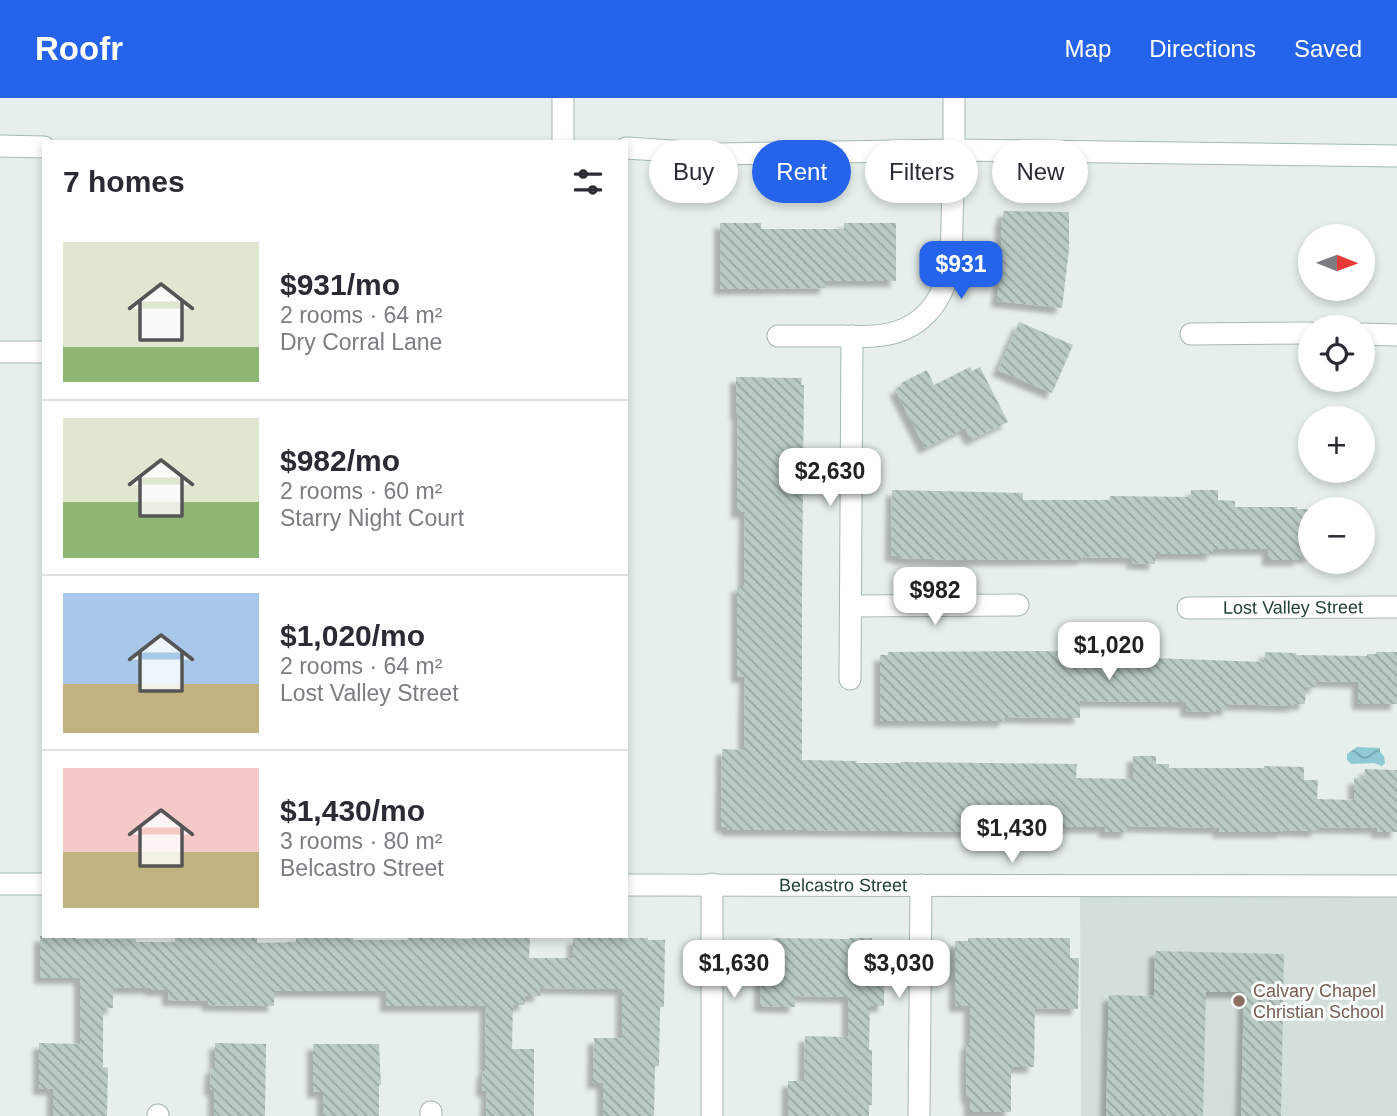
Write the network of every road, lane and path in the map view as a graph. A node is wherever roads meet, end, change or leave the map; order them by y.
1 (563, 98) edge
2 (954, 98) edge
3 (563, 140) edge
4 (954, 140) edge
5 (0, 146) edge
6 (42, 147) edge
7 (628, 148) edge
8 (978, 150) edge
9 (865, 152) edge
10 (1397, 156) edge
11 (953, 203) edge
12 (1298, 333) edge
13 (1191, 334) dead end
14 (1375, 334) edge
15 (1397, 335) edge
16 (778, 336) dead end
17 (852, 336) junction
18 (0, 352) edge
19 (42, 352) edge
20 (1018, 605) dead end
21 (851, 606) junction
22 (1397, 607) edge
23 (1188, 608) dead end
24 (850, 679) dead end
25 (0, 884) edge
26 (42, 884) edge
27 (628, 884) edge
28 (712, 884) junction
29 (921, 885) junction
30 (1397, 886) edge
31 (712, 1116) edge
32 (919, 1116) edge

1 - 3 street
2 - 4 street
5 - 6 street
7 - 9 street
8 - 10 street
11 - 17 street
12 - 13 street
14 - 15 street
16 - 17 street
17 - 21 street
18 - 19 street
20 - 21 street
21 - 24 street
22 - 23 street, Lost Valley Street
25 - 26 street
27 - 28 street, Belcastro Street
28 - 29 street, Belcastro Street
28 - 31 street
29 - 30 street, Belcastro Street
29 - 32 street

